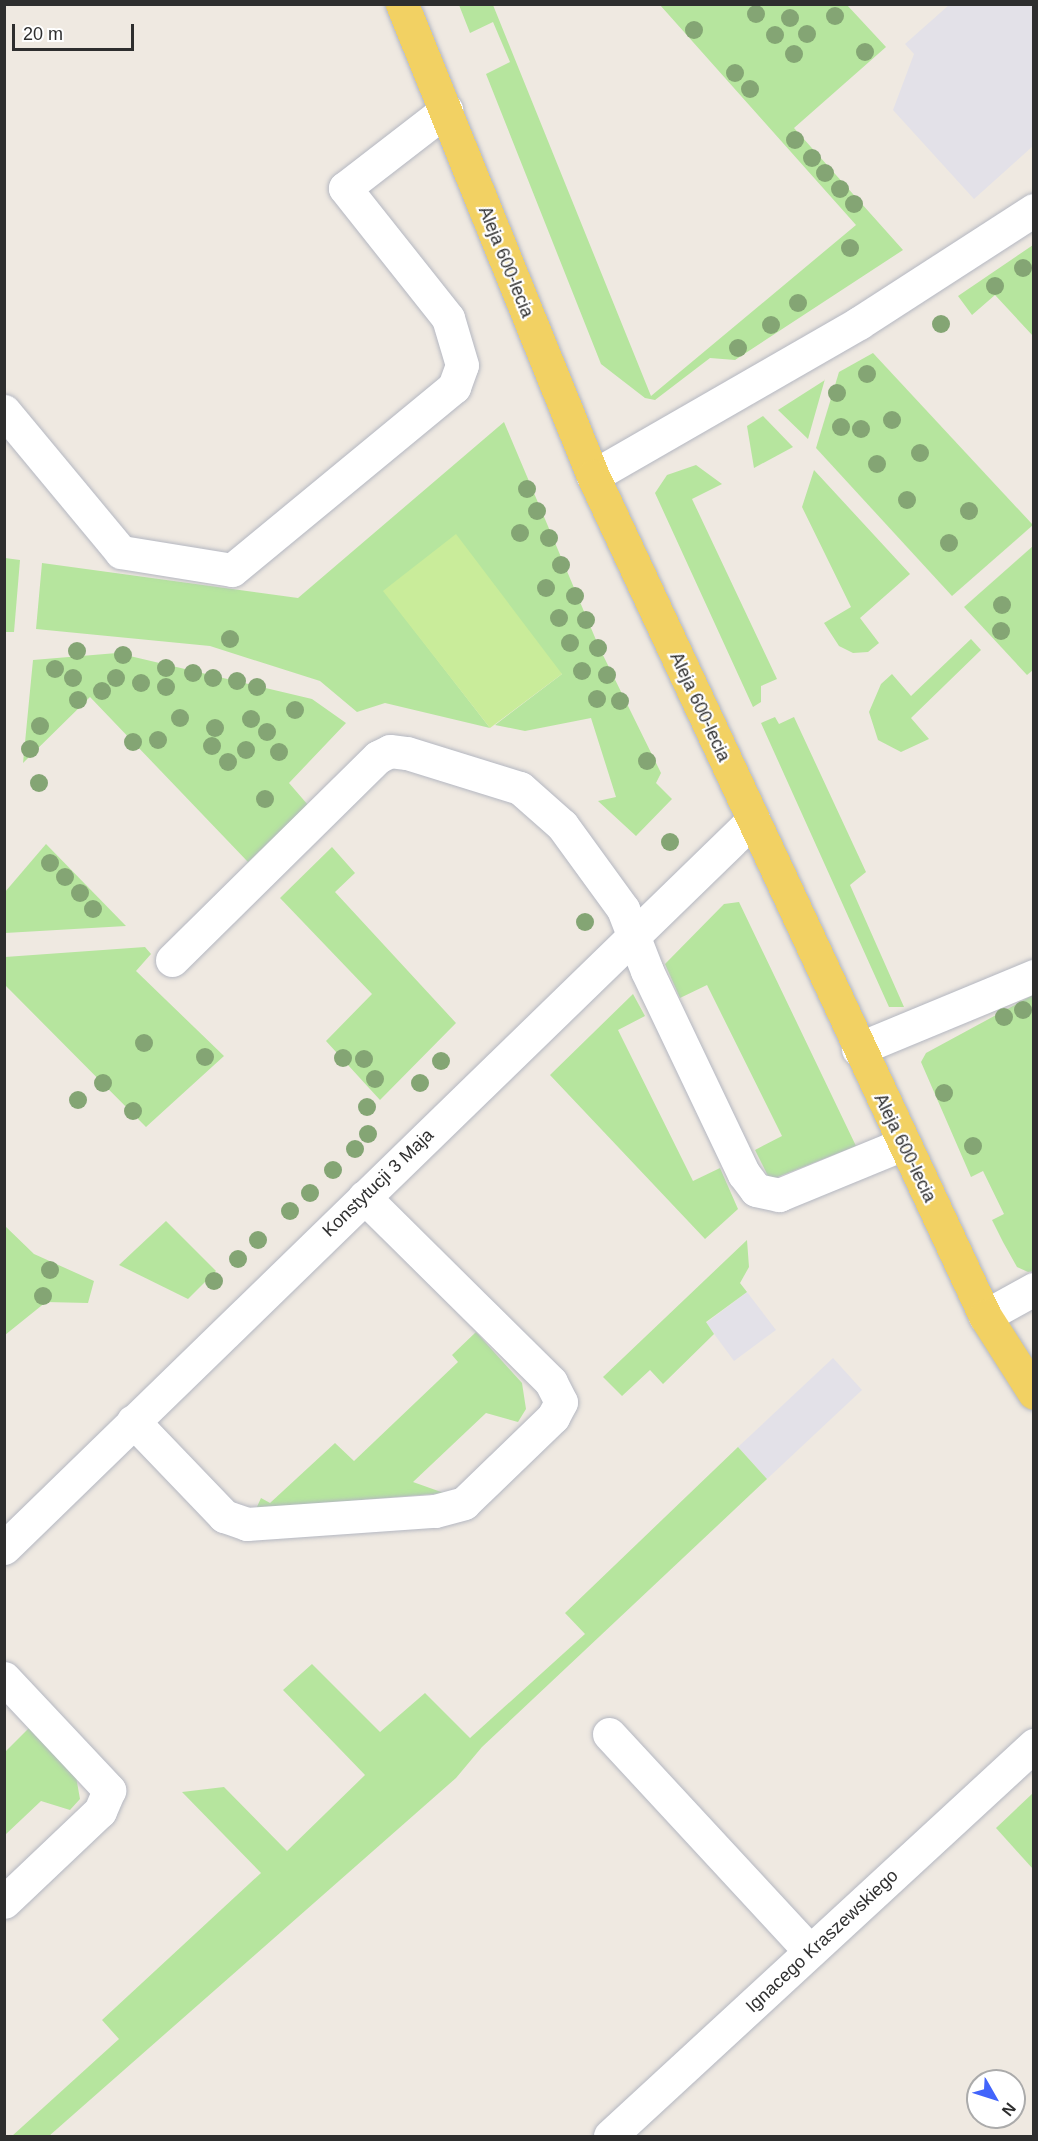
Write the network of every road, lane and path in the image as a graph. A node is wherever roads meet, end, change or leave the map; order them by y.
1 (404, 6) edge
2 (446, 110) junction
3 (1034, 210) edge
4 (4, 411) edge
5 (593, 476) junction
6 (753, 820) junction
7 (635, 932) junction
8 (172, 960) dead end
9 (1034, 976) edge
10 (858, 1049) junction
11 (903, 1144) junction
12 (364, 1197) junction
13 (1034, 1289) edge
14 (985, 1316) junction
15 (1034, 1393) edge
16 (133, 1421) junction
17 (9, 1536) edge
18 (4, 1678) edge
19 (609, 1734) dead end
20 (1034, 1745) edge
21 (4, 1902) edge
22 (810, 1952) junction
23 (610, 2136) edge

1 - 2 main road, Aleja 600-lecia
2 - 4 street
2 - 5 main road, Aleja 600-lecia
3 - 5 street
5 - 6 main road, Aleja 600-lecia
6 - 7 street, Konstytucji 3 Maja
6 - 10 main road, Aleja 600-lecia
7 - 8 street
7 - 11 street
7 - 12 street, Konstytucji 3 Maja
9 - 10 street
10 - 11 main road, Aleja 600-lecia
11 - 14 main road, Aleja 600-lecia
12 - 16 street, Konstytucji 3 Maja
12 - 16 street
13 - 14 street
14 - 15 main road, Aleja 600-lecia
16 - 17 street, Konstytucji 3 Maja
18 - 21 street
19 - 22 street
20 - 22 street, Ignacego Kraszewskiego
22 - 23 street, Ignacego Kraszewskiego

